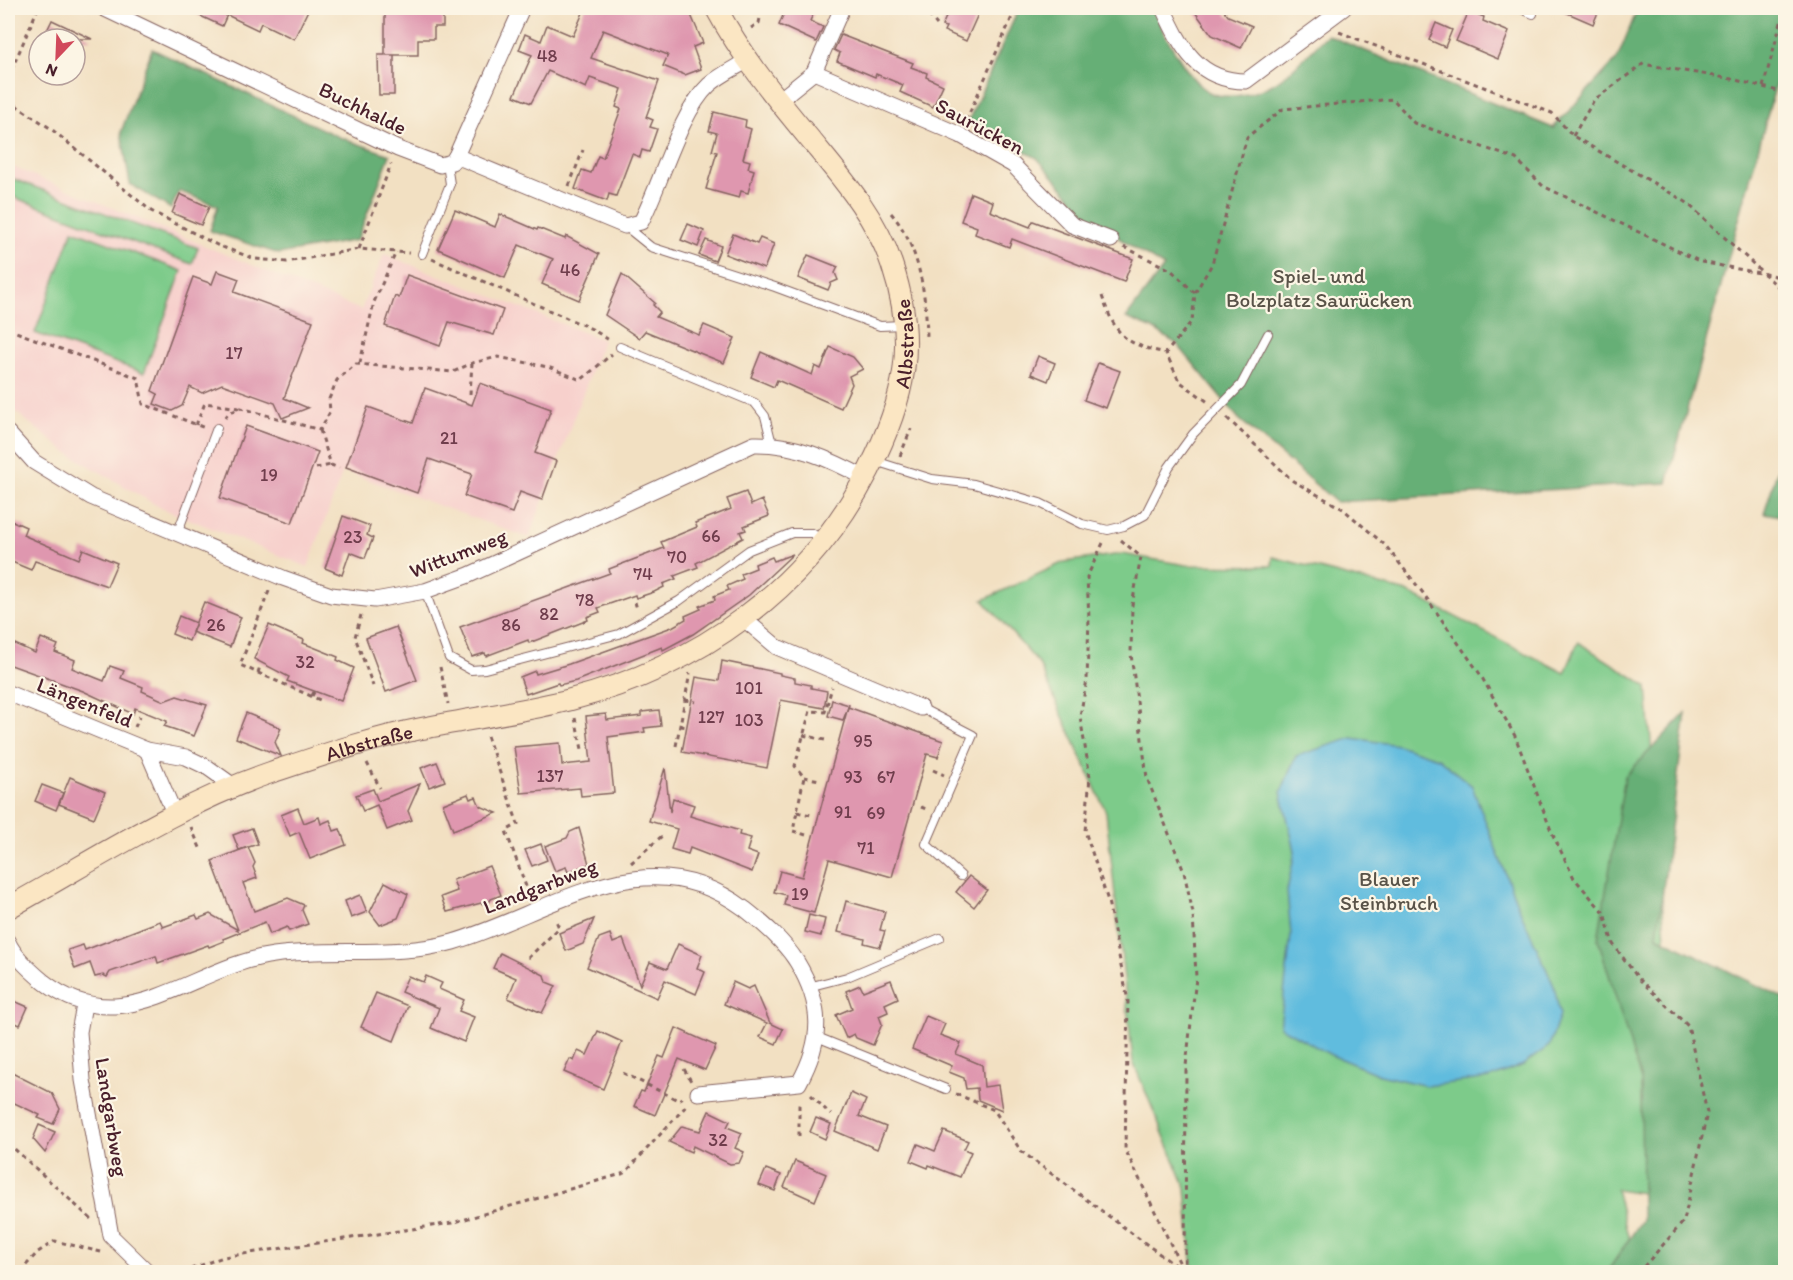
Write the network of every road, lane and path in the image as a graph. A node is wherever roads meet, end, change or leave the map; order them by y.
1 (38, 8) edge
2 (103, 8) edge
3 (522, 8) edge
4 (716, 8) edge
5 (762, 8) edge
6 (842, 8) edge
7 (922, 8) edge
8 (1016, 8) edge
9 (1163, 8) edge
10 (1344, 8) edge
11 (1519, 8) edge
12 (1785, 8) edge
13 (1533, 14) dead end
14 (937, 25) dead end
15 (1321, 25) junction
16 (735, 39) junction
17 (748, 60) junction
18 (814, 72) junction
19 (8, 78) edge
20 (1763, 88) junction
21 (1785, 93) edge
22 (8, 100) edge
23 (778, 101) junction
24 (960, 135) junction
25 (1573, 136) junction
26 (398, 149) junction
27 (583, 150) dead end
28 (451, 160) junction
29 (563, 202) junction
30 (625, 226) junction
31 (1111, 240) joint
32 (359, 249) junction
33 (396, 252) junction
34 (422, 255) junction
35 (1765, 273) junction
36 (1785, 278) edge
37 (1195, 293) junction
38 (1785, 294) edge
39 (1102, 296) dead end
40 (905, 325) junction
41 (8, 329) edge
42 (1268, 334) dead end
43 (621, 347) junction
44 (1166, 353) junction
45 (360, 363) junction
46 (472, 363) junction
47 (470, 394) dead end
48 (241, 408) junction
49 (1218, 410) junction
50 (196, 425) junction
51 (216, 430) junction
52 (320, 430) junction
53 (8, 433) edge
54 (772, 444) junction
55 (331, 465) junction
56 (316, 468) dead end
57 (339, 468) dead end
58 (869, 469) junction
59 (1108, 530) junction
60 (177, 534) junction
61 (824, 541) junction
62 (275, 575) junction
63 (425, 591) junction
64 (635, 602) dead end
65 (638, 611) dead end
66 (361, 616) dead end
67 (744, 619) junction
68 (260, 666) dead end
69 (837, 671) junction
70 (258, 673) junction
71 (279, 676) dead end
72 (277, 681) junction
73 (689, 682) dead end
74 (297, 683) dead end
75 (373, 686) dead end
76 (295, 689) junction
77 (315, 690) dead end
78 (8, 693) edge
79 (312, 696) junction
80 (320, 700) dead end
81 (685, 700) junction
82 (696, 702) dead end
83 (921, 708) joint
84 (481, 718) junction
85 (680, 726) junction
86 (689, 728) dead end
87 (803, 735) junction
88 (579, 736) dead end
89 (829, 741) dead end
90 (676, 746) dead end
91 (582, 749) dead end
92 (147, 750) junction
93 (374, 777) dead end
94 (804, 777) junction
95 (820, 780) dead end
96 (235, 787) junction
97 (380, 788) dead end
98 (797, 812) junction
99 (175, 815) junction
100 (811, 815) dead end
101 (194, 833) dead end
102 (663, 835) dead end
103 (806, 835) dead end
104 (201, 850) dead end
105 (961, 876) dead end
106 (624, 879) junction
107 (550, 905) junction
108 (8, 908) edge
109 (535, 911) junction
110 (940, 938) dead end
111 (8, 942) edge
112 (528, 958) dead end
113 (812, 986) junction
114 (84, 1005) junction
115 (817, 1037) junction
116 (623, 1073) dead end
117 (799, 1083) junction
118 (946, 1089) joint
119 (698, 1093) junction
120 (831, 1115) dead end
121 (799, 1136) dead end
122 (8, 1143) edge
123 (116, 1241) junction
124 (20, 1272) edge
125 (148, 1272) edge
126 (183, 1272) edge
127 (1184, 1272) edge
128 (1639, 1272) edge

1 - 19 path
2 - 26 street, Buchhalde
3 - 28 street
4 - 16 street, Albstraße
5 - 16 path
6 - 18 street
7 - 14 path
8 - 24 path
9 - 15 street
10 - 15 street
11 - 13 lane
12 - 20 path
15 - 25 path
16 - 17 street, Albstraße
17 - 23 street, Albstraße
17 - 30 street
18 - 23 street
18 - 24 street, Saurücken
20 - 21 path
20 - 25 path
22 - 32 path
23 - 40 street, Albstraße
24 - 31 street, Saurücken
25 - 35 path
26 - 28 street, Buchhalde
26 - 32 path
27 - 29 path
28 - 29 street
28 - 34 lane
29 - 30 street
30 - 40 lane
31 - 37 path
32 - 33 path
33 - 34 path
33 - 45 path
34 - 43 path
35 - 36 path
35 - 37 path
35 - 38 path
37 - 44 path
39 - 44 path
40 - 58 street, Albstraße
41 - 50 path
42 - 49 lane
43 - 46 path
43 - 54 lane
44 - 49 path
45 - 46 path
45 - 52 path
46 - 47 path
48 - 50 path
48 - 51 path
48 - 52 path
49 - 59 lane
49 - 128 path
50 - 51 path
51 - 60 lane
52 - 55 path
53 - 60 street, Wittumweg
54 - 58 street, Wittumweg
54 - 63 street, Wittumweg
55 - 56 path
55 - 57 path
58 - 59 lane
58 - 61 street, Albstraße
59 - 127 path
59 - 127 path
60 - 62 street, Wittumweg
61 - 63 lane
61 - 67 street, Albstraße
62 - 63 street, Wittumweg
62 - 70 path
64 - 65 path
66 - 75 path
67 - 69 street
67 - 84 street, Albstraße
68 - 70 path
69 - 83 street
69 - 87 path
70 - 72 path
71 - 72 path
72 - 76 path
73 - 81 path
74 - 76 path
76 - 79 path
77 - 79 path
78 - 92 street, Längenfeld
79 - 80 path
81 - 82 path
81 - 85 path
83 - 105 lane
84 - 96 street, Albstraße
84 - 109 path
85 - 86 path
85 - 90 path
87 - 89 path
87 - 94 path
88 - 91 path
92 - 96 street, Längenfeld
92 - 99 street, Längenfeld
93 - 97 path
94 - 95 path
94 - 98 path
96 - 99 street, Albstraße
98 - 100 path
98 - 103 path
99 - 108 street, Albstraße
101 - 104 path
102 - 106 path
106 - 107 street, Landgarbweg
106 - 113 street, Landgarbweg
107 - 109 street, Landgarbweg
107 - 112 path
109 - 114 street, Landgarbweg
110 - 113 lane
111 - 114 street, Landgarbweg
113 - 115 street, Landgarbweg
114 - 123 street, Landgarbweg
115 - 117 street, Landgarbweg
115 - 118 lane
116 - 119 path
117 - 119 street
117 - 120 path
117 - 121 path
118 - 127 path
119 - 126 path
122 - 123 path
123 - 124 path
123 - 125 street

